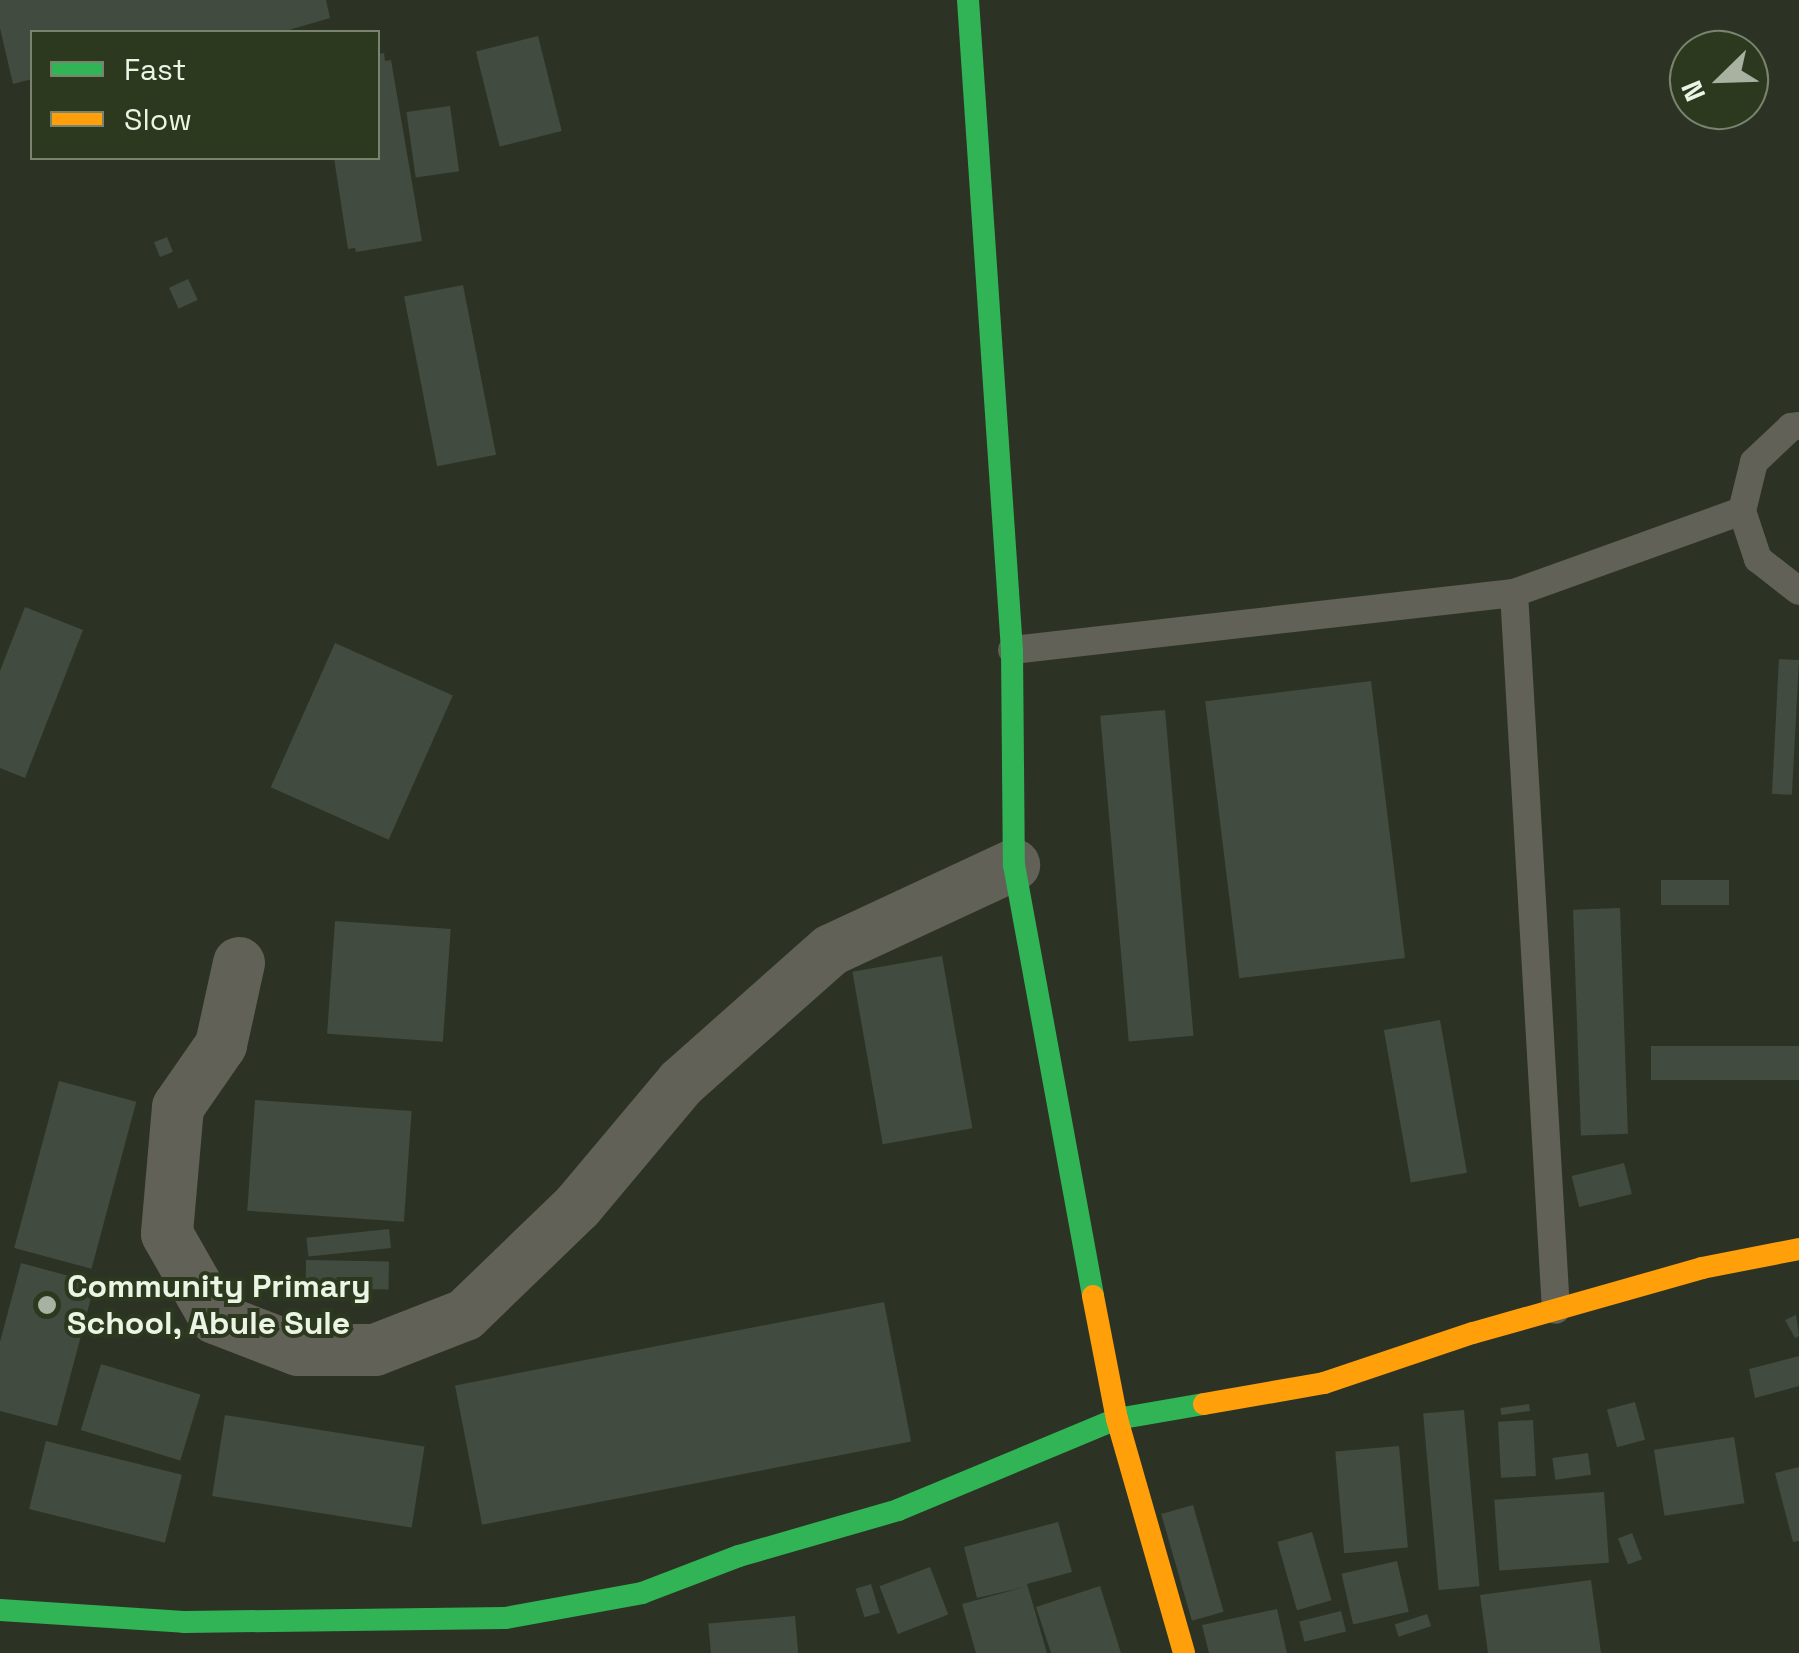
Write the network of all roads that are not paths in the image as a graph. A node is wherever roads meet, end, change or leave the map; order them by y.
1 (968, 0) edge
2 (1799, 426) edge
3 (1742, 511) junction
4 (1799, 591) edge
5 (1514, 593) junction
6 (1012, 650) junction
7 (1014, 864) junction
8 (239, 963) dead end
9 (1799, 1248) edge
10 (1556, 1310) junction
11 (1117, 1419) junction
12 (0, 1610) edge
13 (1184, 1653) edge

1 - 6 street
2 - 3 lane
3 - 4 lane
3 - 5 lane
5 - 6 lane
5 - 10 lane
6 - 7 street
7 - 8 street
7 - 11 street
9 - 10 street
10 - 11 street
11 - 12 street
11 - 13 street

